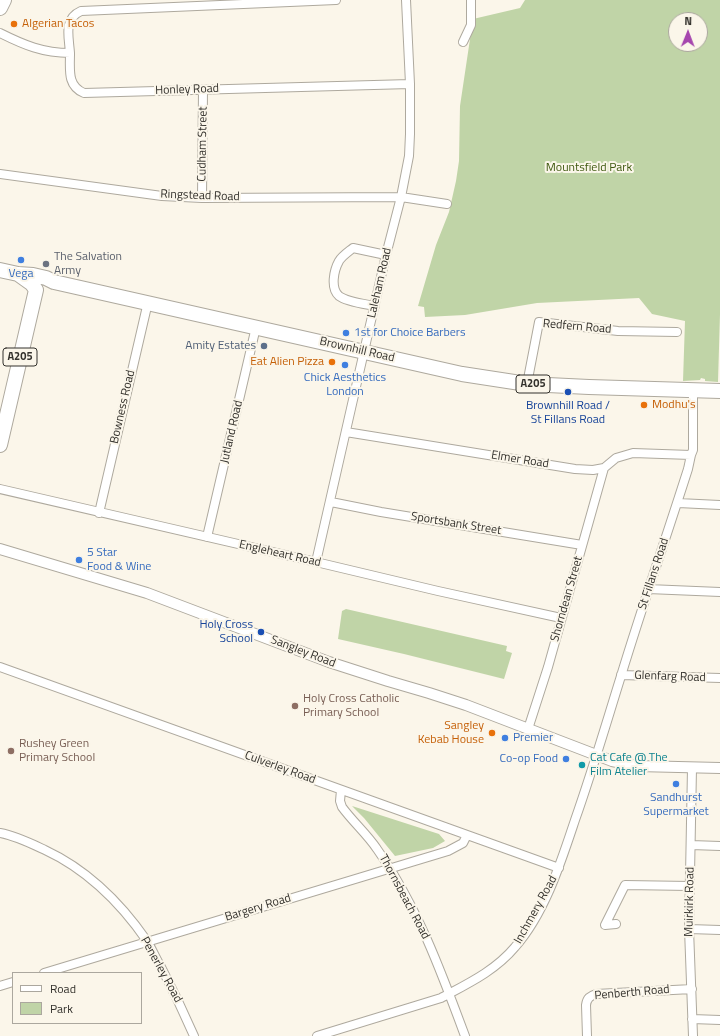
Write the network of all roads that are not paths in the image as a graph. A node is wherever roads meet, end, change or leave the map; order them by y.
1 (4, 0) edge
2 (336, 0) edge
3 (406, 0) edge
4 (471, 0) edge
5 (0, 8) edge
6 (0, 33) edge
7 (463, 42) dead end
8 (70, 53) junction
9 (410, 84) junction
10 (203, 90) junction
11 (0, 174) edge
12 (401, 197) junction
13 (202, 198) junction
14 (447, 204) dead end
15 (386, 256) junction
16 (0, 270) edge
17 (18, 274) junction
18 (54, 282) junction
19 (36, 290) junction
20 (148, 302) junction
21 (375, 306) junction
22 (256, 327) junction
23 (677, 332) dead end
24 (364, 352) junction
25 (527, 384) junction
26 (693, 390) junction
27 (720, 391) edge
28 (346, 432) junction
29 (0, 445) edge
30 (690, 455) junction
31 (604, 468) junction
32 (0, 489) edge
33 (331, 502) junction
34 (678, 502) junction
35 (720, 505) edge
36 (99, 513) junction
37 (207, 537) junction
38 (582, 545) junction
39 (2, 549) edge
40 (316, 562) junction
41 (648, 589) junction
42 (720, 592) edge
43 (561, 618) junction
44 (0, 667) edge
45 (621, 675) junction
46 (720, 678) edge
47 (528, 729) junction
48 (597, 755) junction
49 (692, 768) junction
50 (720, 768) edge
51 (341, 790) junction
52 (0, 833) edge
53 (467, 835) junction
54 (691, 845) junction
55 (720, 846) edge
56 (390, 868) junction
57 (559, 868) junction
58 (690, 886) junction
59 (616, 924) dead end
60 (689, 929) junction
61 (720, 930) edge
62 (147, 942) junction
63 (47, 972) edge
64 (12, 982) edge
65 (0, 986) edge
66 (692, 989) junction
67 (449, 993) junction
68 (692, 1019) junction
69 (720, 1020) edge
70 (194, 1036) edge
71 (317, 1036) edge
72 (465, 1036) edge
73 (587, 1036) edge
74 (693, 1036) edge

1 - 5 highway
2 - 8 street, Honley Road
3 - 9 street, Laleham Road
4 - 7 street
6 - 8 street
8 - 10 street, Honley Road
9 - 10 street, Honley Road
9 - 12 street, Laleham Road
10 - 13 street, Cudham Street
11 - 13 street, Ringstead Road
12 - 13 street, Ringstead Road
12 - 14 street, Ringstead Road
12 - 15 street, Laleham Road
15 - 21 street, Laleham Road
15 - 21 street
16 - 17 highway, Brownhill Road / A205
17 - 18 highway, Brownhill Road / A205
17 - 19 highway, A205
18 - 19 highway
18 - 20 highway, Brownhill Road / A205
19 - 29 highway, A205
20 - 22 highway, Brownhill Road / A205
20 - 36 street, Bowness Road
21 - 24 street, Laleham Road
22 - 24 highway, Brownhill Road / A205
22 - 37 street, Jutland Road
23 - 25 street, Redfern Road
24 - 25 highway, Brownhill Road / A205
24 - 28 street, Laleham Road
25 - 26 highway, Brownhill Road / A205
26 - 27 highway, Brownhill Road / A205
26 - 30 street, St Fillans Road
28 - 31 street, Elmer Road
28 - 33 street, Laleham Road
30 - 31 street
30 - 34 street, St Fillans Road
31 - 38 street, Shorndean Street
32 - 36 street, Engleheart Road
33 - 38 street, Sportsbank Street
33 - 40 street, Laleham Road
34 - 35 street
34 - 41 street, St Fillans Road
36 - 37 street, Engleheart Road
37 - 40 street, Engleheart Road
38 - 43 street, Shorndean Street
39 - 47 street, Sangley Road
40 - 43 street, Engleheart Road
41 - 42 street
41 - 45 street, St Fillans Road
43 - 47 street, Shorndean Street
44 - 51 street, Culverley Road
45 - 46 street, Glenfarg Road
45 - 48 street, St Fillans Road
47 - 48 street, Sangley Road
48 - 49 street, Sangley Road
48 - 57 street, Inchmery Road
49 - 50 street, Sangley Road
49 - 54 street, Muirkirk Road
51 - 53 street, Culverley Road
51 - 56 street, Thornsbeach Road
52 - 62 street, Penerley Road
53 - 56 street, Bargery Road
53 - 57 street, Culverley Road
54 - 55 street
54 - 58 street, Muirkirk Road
56 - 62 street, Bargery Road
56 - 67 street, Thornsbeach Road
57 - 67 street, Inchmery Road
58 - 59 street
58 - 60 street, Muirkirk Road
60 - 61 street
60 - 66 street, Muirkirk Road
62 - 63 street, Bargery Road
62 - 70 street, Penerley Road
64 - 65 street
66 - 68 street, Muirkirk Road
66 - 73 street, Penberth Road
67 - 71 street, Inchmery Road
67 - 72 street, Thornsbeach Road
68 - 69 street
68 - 74 street, Muirkirk Road

